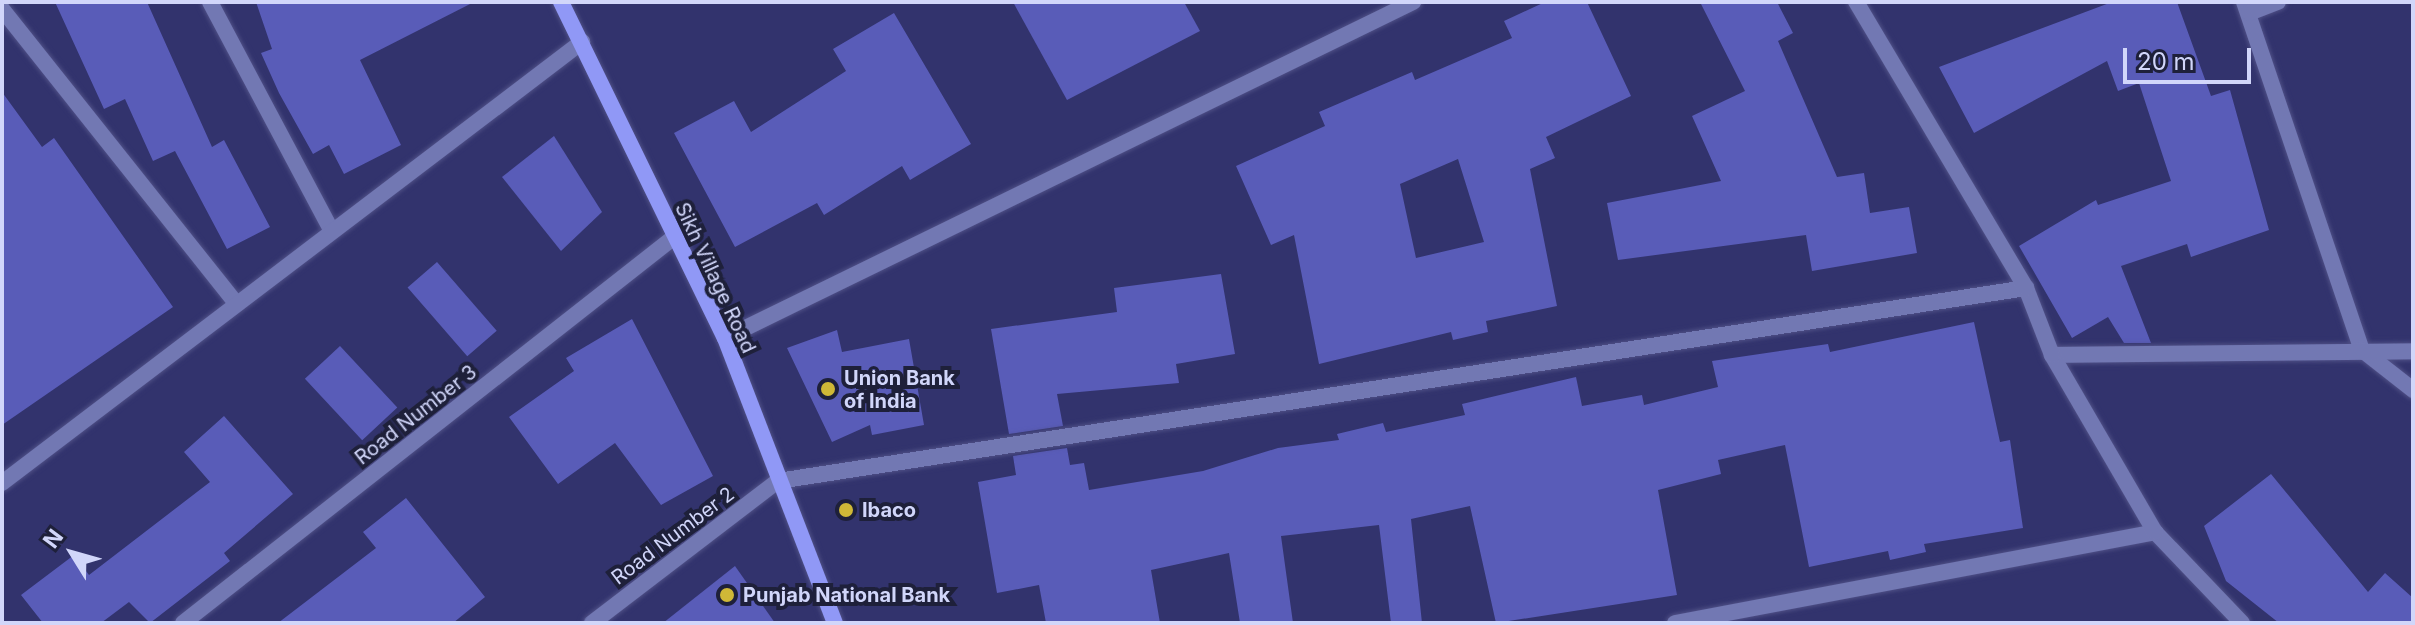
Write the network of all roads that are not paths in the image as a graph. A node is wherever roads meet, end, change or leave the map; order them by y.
1 (210, 2) edge
2 (561, 2) edge
3 (1413, 2) edge
4 (1856, 2) edge
5 (2278, 2) edge
6 (2246, 7) edge
7 (2, 9) edge
8 (582, 42) junction
9 (332, 231) junction
10 (673, 238) junction
11 (2026, 288) junction
12 (237, 304) junction
13 (725, 338) junction
14 (2362, 350) junction
15 (2413, 351) edge
16 (2052, 355) junction
17 (2413, 390) edge
18 (778, 481) junction
19 (2, 483) edge
20 (2155, 532) junction
21 (183, 623) edge
22 (592, 623) edge
23 (835, 623) edge
24 (1675, 623) edge
25 (2242, 623) edge

1 - 9 street
2 - 8 main road, Sikh Village Road
3 - 13 street
4 - 11 street
5 - 6 street
6 - 14 street
7 - 12 street
8 - 9 street
8 - 10 main road, Sikh Village Road
9 - 12 street
10 - 13 main road, Sikh Village Road
10 - 21 street, Road Number 3
11 - 16 street
11 - 18 street
12 - 19 street
13 - 18 main road, Sikh Village Road
14 - 15 street
14 - 16 street
14 - 17 street
16 - 20 street
18 - 22 street, Road Number 2
18 - 23 main road, Sikh Village Road
20 - 24 street
20 - 25 street

